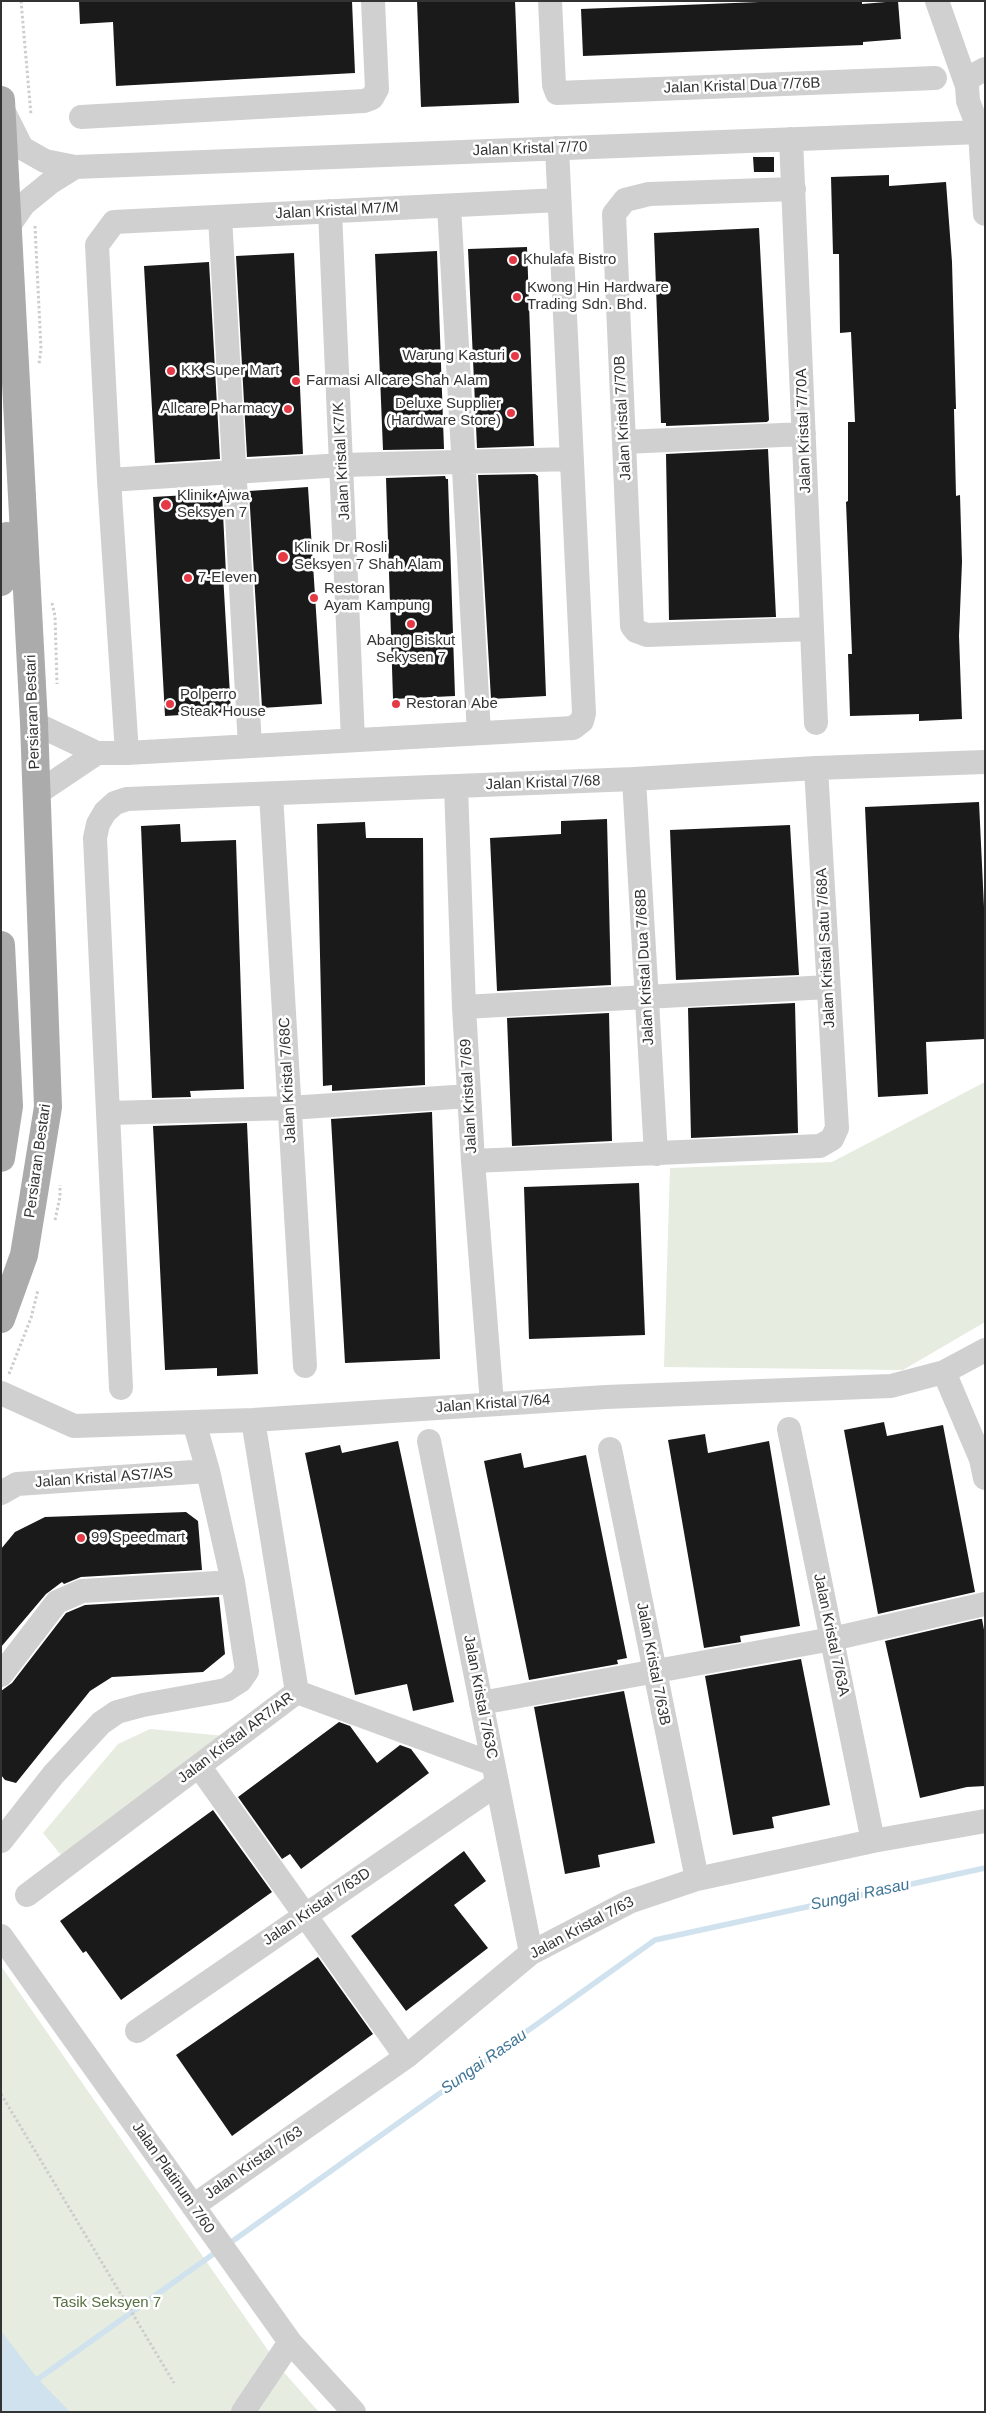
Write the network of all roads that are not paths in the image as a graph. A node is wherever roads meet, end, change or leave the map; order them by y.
1 (373, 1) edge
2 (550, 1) edge
3 (937, 1) edge
4 (975, 74) edge
5 (935, 78) dead end
6 (1, 100) edge
7 (2, 106) edge
8 (81, 117) dead end
9 (982, 131) edge
10 (791, 139) junction
11 (557, 148) junction
12 (75, 167) junction
13 (794, 189) junction
14 (559, 200) junction
15 (449, 206) junction
16 (330, 211) junction
17 (985, 214) edge
18 (220, 217) junction
19 (8, 227) junction
20 (14, 354) junction
21 (804, 434) junction
22 (624, 442) junction
23 (572, 458) junction
24 (464, 461) junction
25 (342, 465) junction
26 (233, 472) junction
27 (109, 480) junction
28 (1, 582) edge
29 (812, 629) junction
30 (34, 723) junction
31 (816, 723) dead end
32 (479, 733) junction
33 (353, 740) junction
34 (250, 746) junction
35 (96, 753) junction
36 (127, 753) junction
37 (985, 762) edge
38 (816, 768) junction
39 (634, 779) junction
40 (456, 787) junction
41 (36, 794) junction
42 (271, 794) junction
43 (1, 945) edge
44 (828, 987) junction
45 (647, 998) junction
46 (464, 1007) junction
47 (469, 1096) junction
48 (289, 1108) junction
49 (109, 1113) junction
50 (656, 1154) junction
51 (1, 1158) edge
52 (473, 1161) junction
53 (1, 1319) edge
54 (985, 1350) edge
55 (305, 1366) dead end
56 (944, 1372) junction
57 (121, 1388) dead end
58 (1, 1393) edge
59 (492, 1404) junction
60 (253, 1420) junction
61 (194, 1422) junction
62 (789, 1428) dead end
63 (429, 1441) dead end
64 (610, 1449) dead end
65 (208, 1471) junction
66 (985, 1478) edge
67 (1, 1493) edge
68 (233, 1582) junction
69 (985, 1604) edge
70 (832, 1639) junction
71 (654, 1670) junction
72 (1, 1675) edge
73 (297, 1692) junction
74 (481, 1702) junction
75 (199, 1766) junction
76 (495, 1774) junction
77 (985, 1820) edge
78 (4, 1831) edge
79 (873, 1841) junction
80 (697, 1879) junction
81 (27, 1895) dead end
82 (305, 1915) junction
83 (1, 1936) edge
84 (531, 1953) junction
85 (137, 2031) dead end
86 (406, 2057) junction
87 (193, 2206) junction
88 (290, 2342) junction
89 (243, 2412) edge
90 (354, 2412) edge

1 - 8 street
2 - 5 street, Jalan Kristal Dua 7/76B
3 - 4 street
4 - 9 street
6 - 7 main road, Persiaran Bestari
7 - 12 street, Jalan Kristal 7/70
7 - 19 main road, Persiaran Bestari
9 - 10 street, Jalan Kristal 7/70
9 - 17 street
10 - 11 street, Jalan Kristal 7/70
10 - 13 street, Jalan Kristal 7/70A
11 - 12 street, Jalan Kristal 7/70
11 - 14 street
12 - 19 street
13 - 21 street, Jalan Kristal 7/70A
13 - 22 street, Jalan Kristal 7/70B
14 - 15 street, Jalan Kristal M7/M
14 - 23 street
15 - 16 street, Jalan Kristal M7/M
15 - 24 street
16 - 18 street, Jalan Kristal M7/M
16 - 25 street, Jalan Kristal K7/K
18 - 26 street
18 - 27 street, Jalan Kristal M7/M
19 - 20 main road, Persiaran Bestari
20 - 28 main road
20 - 30 main road, Persiaran Bestari
21 - 22 street
21 - 29 street, Jalan Kristal 7/70A
22 - 29 street, Jalan Kristal 7/70B
23 - 24 street
23 - 32 street
24 - 25 street
24 - 32 street
25 - 26 street
25 - 33 street, Jalan Kristal K7/K
26 - 27 street
26 - 34 street
27 - 36 street
29 - 31 street, Jalan Kristal 7/70A
30 - 35 street
30 - 41 main road, Persiaran Bestari
32 - 33 street
33 - 34 street
34 - 36 street
35 - 36 street
35 - 41 street
37 - 38 street, Jalan Kristal 7/68
38 - 39 street, Jalan Kristal 7/68
38 - 44 street, Jalan Kristal Satu 7/68A
39 - 40 street, Jalan Kristal 7/68
39 - 45 street, Jalan Kristal Dua 7/68B
40 - 42 street, Jalan Kristal 7/68
40 - 46 street, Jalan Kristal 7/69
41 - 53 main road, Persiaran Bestari
42 - 48 street, Jalan Kristal 7/68C
42 - 49 street, Jalan Kristal 7/68
43 - 51 main road
44 - 45 street
44 - 50 street, Jalan Kristal Satu 7/68A
45 - 46 street
45 - 50 street, Jalan Kristal Dua 7/68B
46 - 47 street, Jalan Kristal 7/69
47 - 48 street
47 - 52 street, Jalan Kristal 7/69
48 - 49 street
48 - 55 street, Jalan Kristal 7/68C
49 - 57 street
50 - 52 street
52 - 59 street, Jalan Kristal 7/69
54 - 56 street, Jalan Kristal 7/64
56 - 59 street, Jalan Kristal 7/64
56 - 66 street
58 - 61 street, Jalan Kristal 7/64
59 - 60 street, Jalan Kristal 7/64
60 - 61 street, Jalan Kristal 7/64
60 - 73 street, Jalan Kristal AR7/AR
61 - 65 street
62 - 70 street, Jalan Kristal 7/63A
63 - 74 street, Jalan Kristal 7/63C
64 - 71 street, Jalan Kristal 7/63B
65 - 67 street, Jalan Kristal AS7/AS
65 - 68 street
68 - 72 street
68 - 78 street
69 - 70 street
70 - 71 street
70 - 79 street, Jalan Kristal 7/63A
71 - 74 street
71 - 80 street, Jalan Kristal 7/63B
73 - 75 street, Jalan Kristal AR7/AR
73 - 76 street
74 - 76 street, Jalan Kristal 7/63C
75 - 81 street, Jalan Kristal AR7/AR
75 - 82 street
76 - 82 street, Jalan Kristal 7/63D
76 - 84 street, Jalan Kristal 7/63C
77 - 79 street, Jalan Kristal 7/63
79 - 80 street, Jalan Kristal 7/63
80 - 84 street, Jalan Kristal 7/63
82 - 85 street, Jalan Kristal 7/63D
82 - 86 street
83 - 87 street, Jalan Platinum 7/60
84 - 86 street, Jalan Kristal 7/63
86 - 87 street, Jalan Kristal 7/63
87 - 88 street, Jalan Platinum 7/60
88 - 89 street
88 - 90 street, Jalan Platinum 7/60

